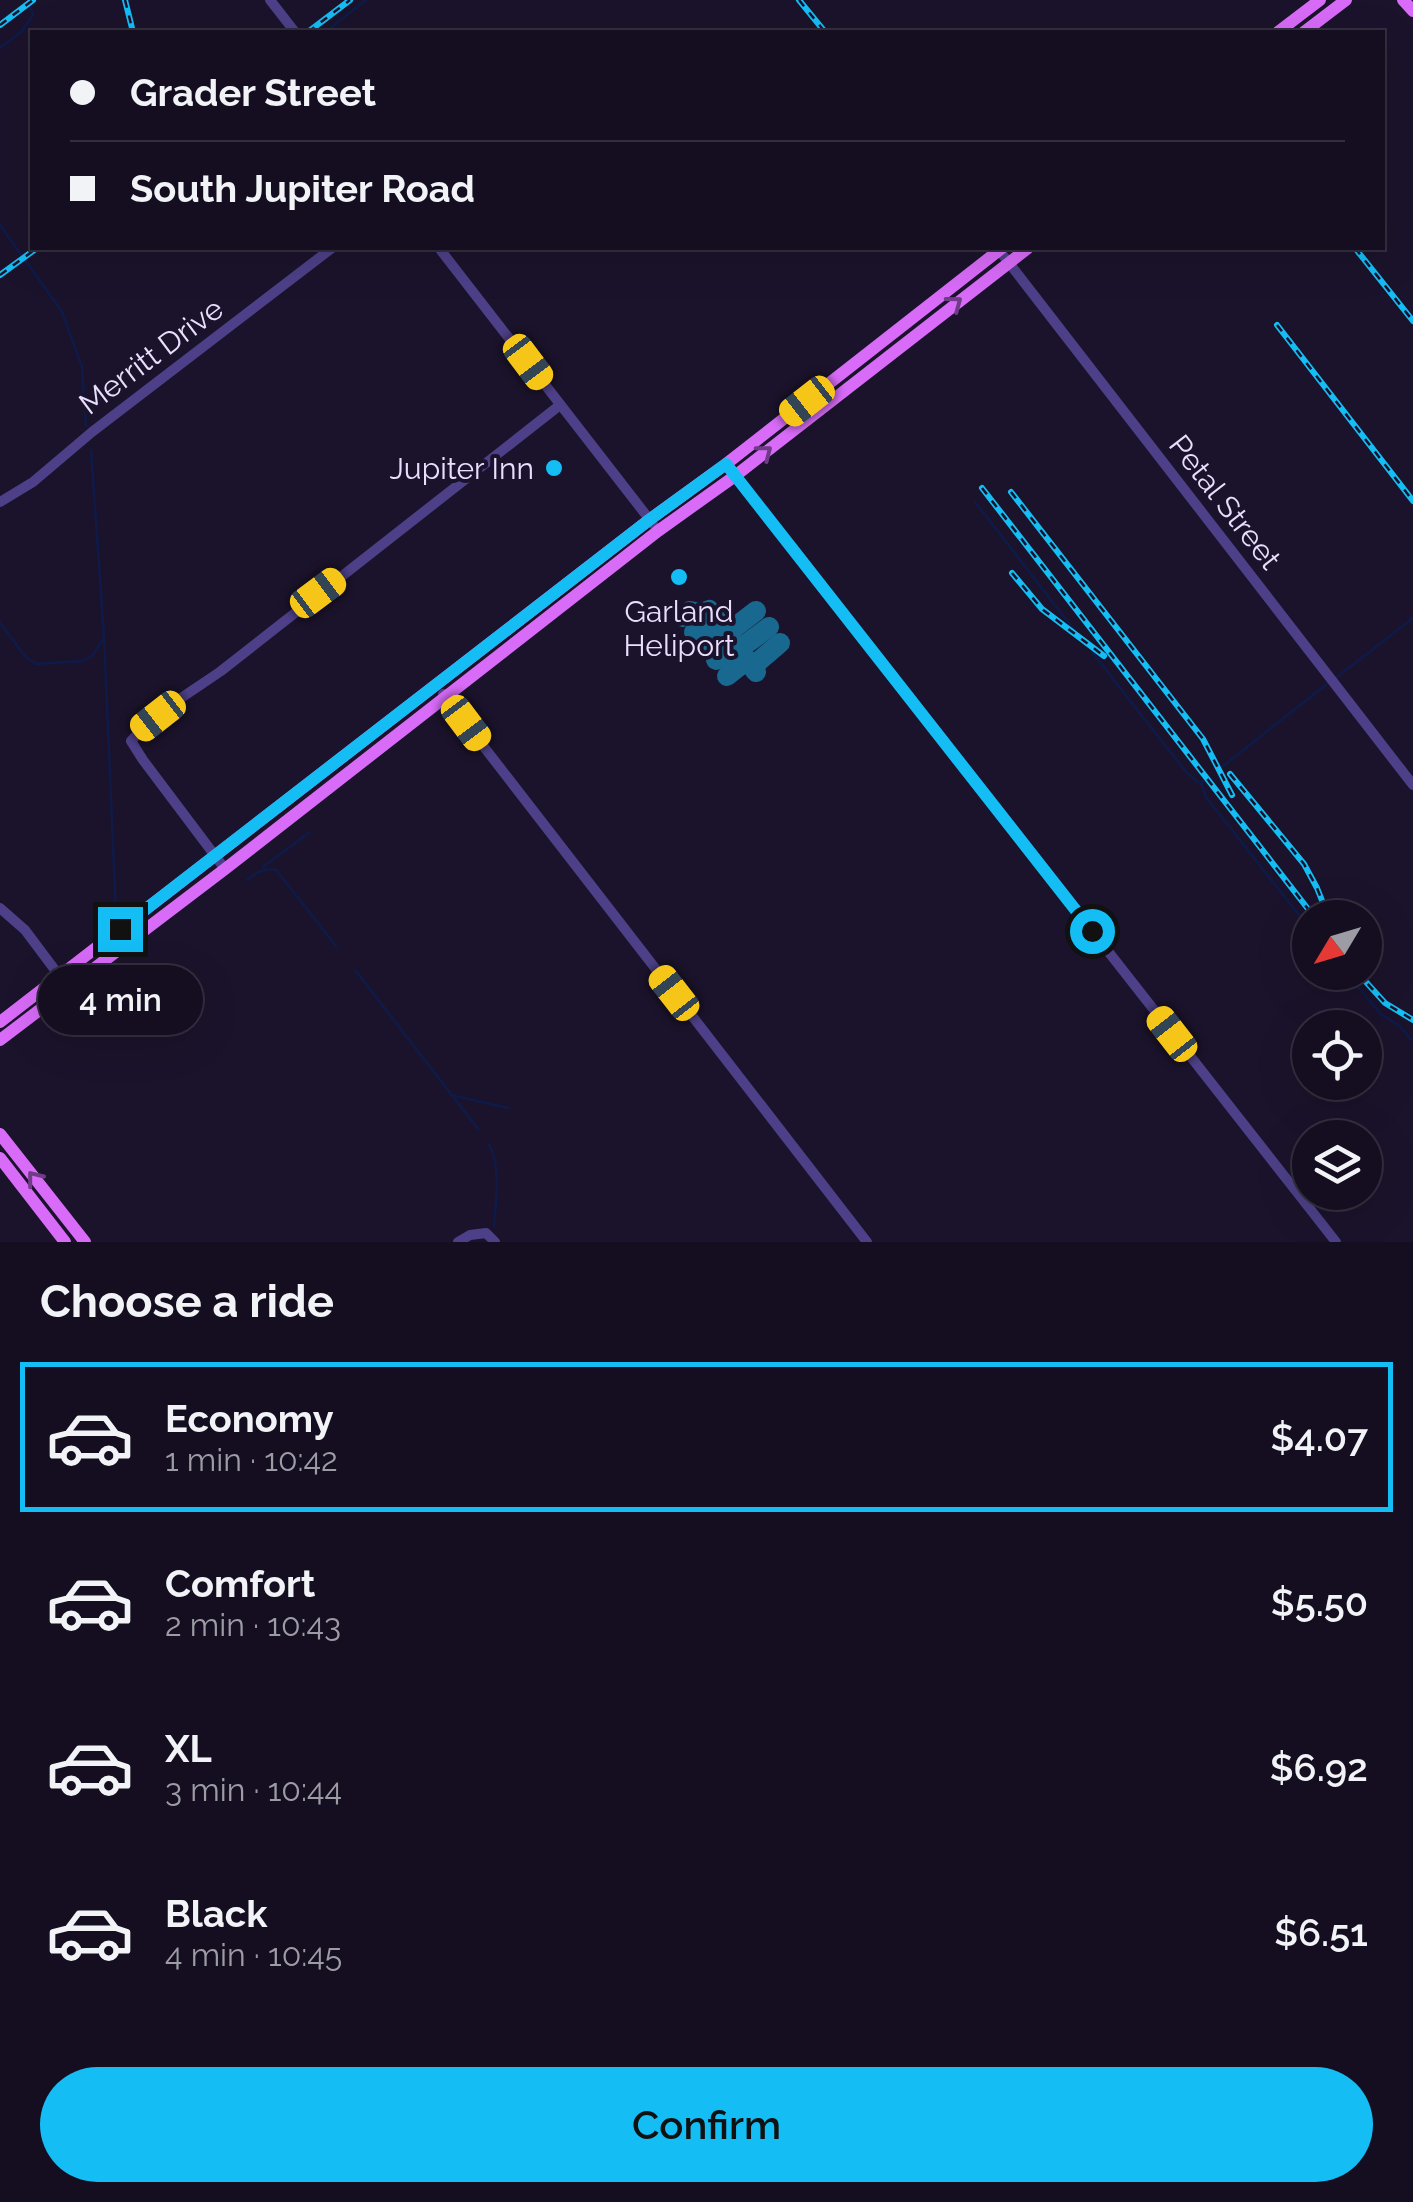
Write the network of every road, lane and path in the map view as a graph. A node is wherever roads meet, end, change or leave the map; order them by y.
1 (270, 0) edge
2 (1320, 0) edge
3 (1346, 0) edge
4 (1403, 0) edge
5 (1413, 11) edge
6 (293, 30) edge
7 (1281, 30) edge
8 (1307, 30) edge
9 (329, 250) edge
10 (442, 250) edge
11 (999, 250) edge
12 (1001, 250) edge
13 (1025, 250) edge
14 (1008, 262) junction
15 (560, 404) junction
16 (726, 464) junction
17 (735, 476) junction
18 (0, 502) edge
19 (654, 525) junction
20 (441, 691) junction
21 (1413, 785) edge
22 (300, 790) junction
23 (310, 803) junction
24 (215, 856) junction
25 (225, 870) junction
26 (0, 908) edge
27 (64, 981) junction
28 (0, 1022) edge
29 (0, 1040) edge
30 (0, 1134) edge
31 (0, 1158) edge
32 (67, 1219) junction
33 (55, 1228) junction
34 (66, 1242) edge
35 (85, 1242) edge
36 (458, 1242) edge
37 (496, 1242) edge
38 (867, 1242) edge
39 (1336, 1242) edge

1 - 6 street
2 - 7 main road
3 - 8 main road
4 - 5 main road
9 - 18 street, Merritt Drive
10 - 15 street
11 - 16 main road
12 - 14 street, Petal Street
13 - 14 main road
17 -> 14 main road
14 - 21 street, Petal Street
15 - 19 street
15 - 24 street
16 - 17 street
16 - 19 main road
17 - 19 main road
17 - 39 street
19 - 20 main road
20 - 22 main road
20 - 23 main road
20 - 38 street
22 - 23 main road
22 - 24 main road
23 - 25 main road
24 - 25 street
24 - 27 main road
25 - 27 main road
26 - 27 street
27 - 28 main road
27 - 29 main road
32 -> 30 main road
31 - 33 main road
32 - 33 main road
32 - 35 main road
33 - 34 main road
36 - 37 street

